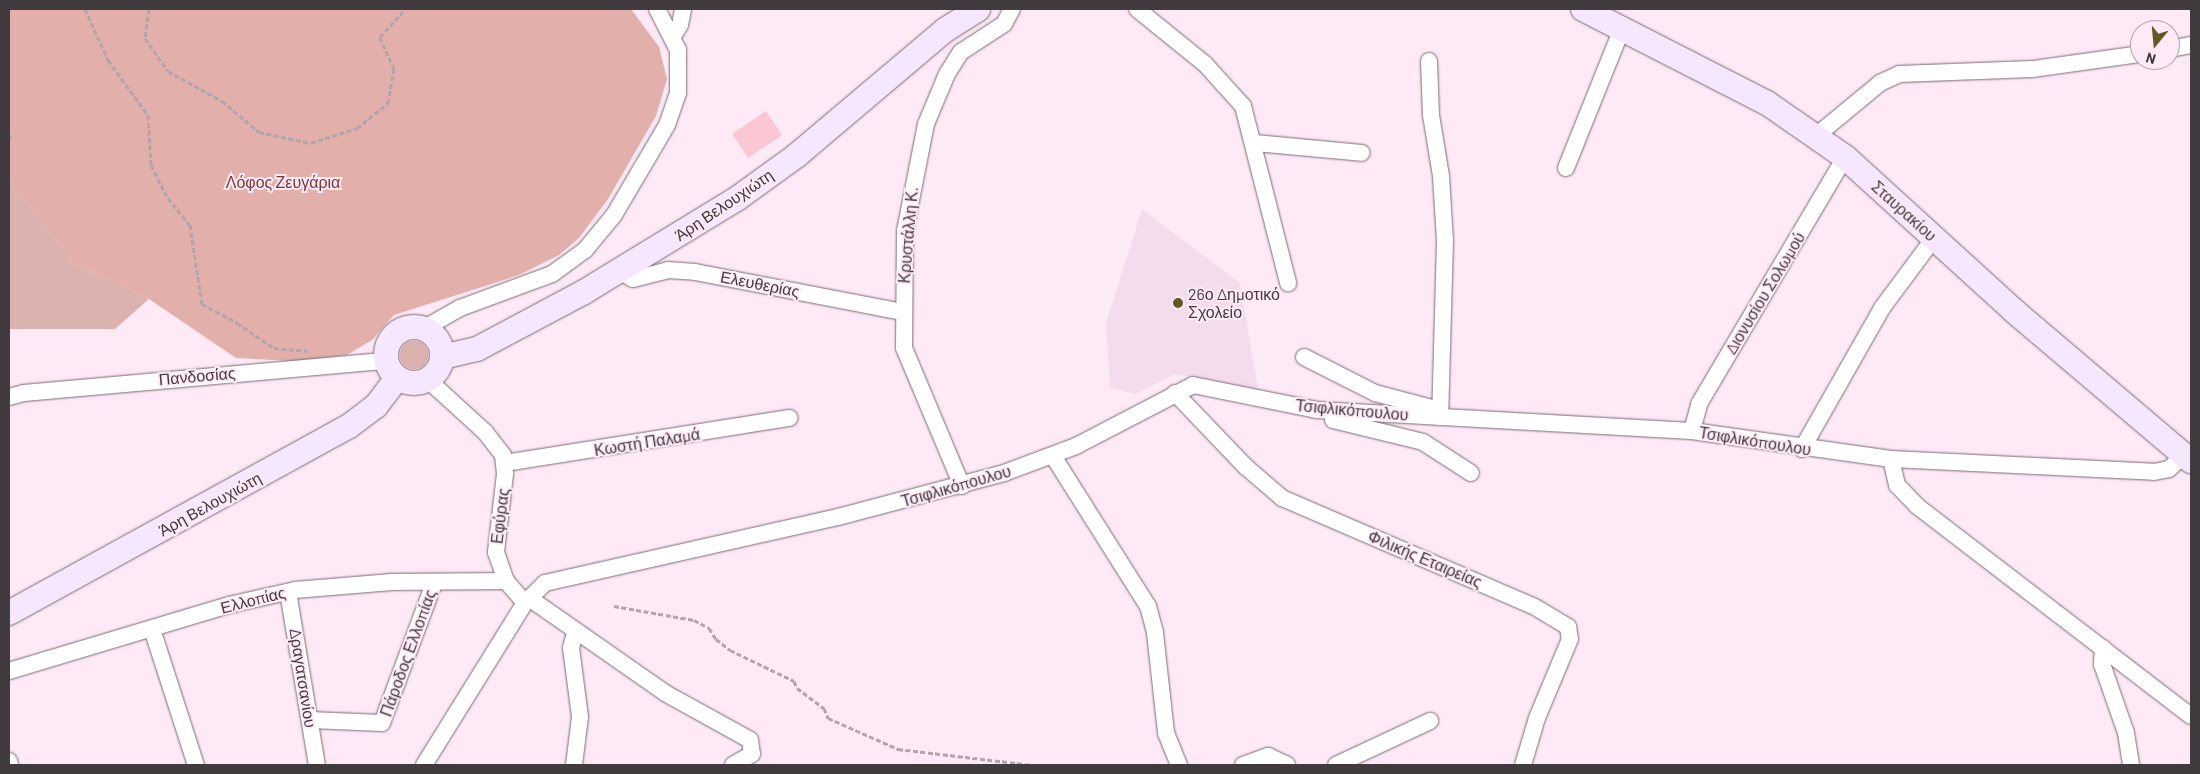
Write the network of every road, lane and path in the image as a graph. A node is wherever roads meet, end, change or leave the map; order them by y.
1 (85, 9) edge
2 (149, 9) edge
3 (405, 9) edge
4 (657, 9) edge
5 (683, 9) edge
6 (978, 9) edge
7 (1012, 9) edge
8 (1137, 9) edge
9 (1583, 9) edge
10 (1622, 28) junction
11 (673, 36) junction
12 (2130, 55) edge
13 (1429, 61) dead end
14 (1816, 136) junction
15 (1255, 143) junction
16 (1362, 153) dead end
17 (1845, 157) junction
18 (1566, 168) dead end
19 (1934, 238) junction
20 (620, 272) junction
21 (1288, 283) dead end
22 (903, 312) junction
23 (423, 329) junction
24 (442, 357) junction
25 (1304, 357) dead end
26 (340, 367) junction
27 (392, 370) junction
28 (428, 380) junction
29 (1175, 393) junction
30 (9, 397) edge
31 (1306, 408) junction
32 (1440, 417) junction
33 (789, 418) dead end
34 (1692, 431) junction
35 (1802, 449) junction
36 (1053, 456) junction
37 (2188, 458) edge
38 (1891, 459) junction
39 (505, 463) junction
40 (1471, 472) dead end
41 (962, 486) junction
42 (506, 581) junction
43 (434, 582) junction
44 (288, 592) junction
45 (527, 601) junction
46 (614, 606) dead end
47 (9, 613) edge
48 (152, 629) junction
49 (575, 633) junction
50 (2103, 648) junction
51 (9, 672) edge
52 (2191, 716) edge
53 (310, 720) junction
54 (1430, 721) dead end
55 (9, 761) edge
56 (10, 765) edge
57 (196, 765) edge
58 (317, 765) edge
59 (424, 765) edge
60 (574, 765) edge
61 (733, 765) edge
62 (1032, 765) edge
63 (1179, 765) edge
64 (1243, 765) edge
65 (1287, 765) edge
66 (1336, 765) edge
67 (1524, 765) edge
68 (2131, 765) edge

1 - 26 path
2 - 3 path
4 - 11 street
5 - 11 street
6 - 20 street, Άρη Βελουχιώτη
7 - 22 street, Κρυστάλλη Κ.
8 - 15 street
9 - 10 street, Σταυρακίου
10 - 14 street, Σταυρακίου
10 - 18 street
11 - 23 street
12 - 14 street
13 - 32 street
14 - 17 street, Σταυρακίου
15 - 16 street
15 - 21 street
17 - 19 street, Σταυρακίου
17 - 34 street, Διονυσίου Σολωμού
19 - 35 street
19 - 37 street, Σταυρακίου
20 - 22 street, Ελευθερίας
20 - 24 street, Άρη Βελουχιώτη
22 - 41 street, Κρυστάλλη Κ.
23 - 24 street
23 - 27 street
24 - 28 street
25 - 32 street
26 - 27 street, Πανδοσίας
26 - 30 street, Πανδοσίας
27 - 28 street
27 - 47 street, Άρη Βελουχιώτη
28 - 39 street
29 - 31 street, Τσιφλικόπουλου
29 - 36 street, Τσιφλικόπουλου
29 - 67 street, Φιλικής Εταιρείας
31 - 32 street, Τσιφλικόπουλου
31 - 40 street
32 - 34 street, Τσιφλικόπουλου
33 - 39 street, Κωστή Παλαμά
34 - 35 street, Τσιφλικόπουλου
35 - 38 street, Τσιφλικόπουλου
36 - 41 street, Τσιφλικόπουλου
36 - 63 street
37 - 38 street, Τσιφλικόπουλου
38 - 50 street
39 - 42 street, Εφύρας
41 - 45 street, Τσιφλικόπουλου
42 - 43 street, Ελλοπίας
42 - 45 street, Εφύρας
43 - 44 street, Ελλοπίας
43 - 53 street, Πάροδος Ελλοπίας
44 - 48 street, Ελλοπίας
44 - 53 street, Δραγατσανίου
45 - 49 street, Εφύρας
45 - 59 street
46 - 62 path
48 - 51 street, Ελλοπίας
48 - 57 street
49 - 60 street
49 - 61 street, Εφύρας
50 - 52 street
50 - 68 street
53 - 58 street, Δραγατσανίου
54 - 66 street
55 - 56 street
64 - 65 street

